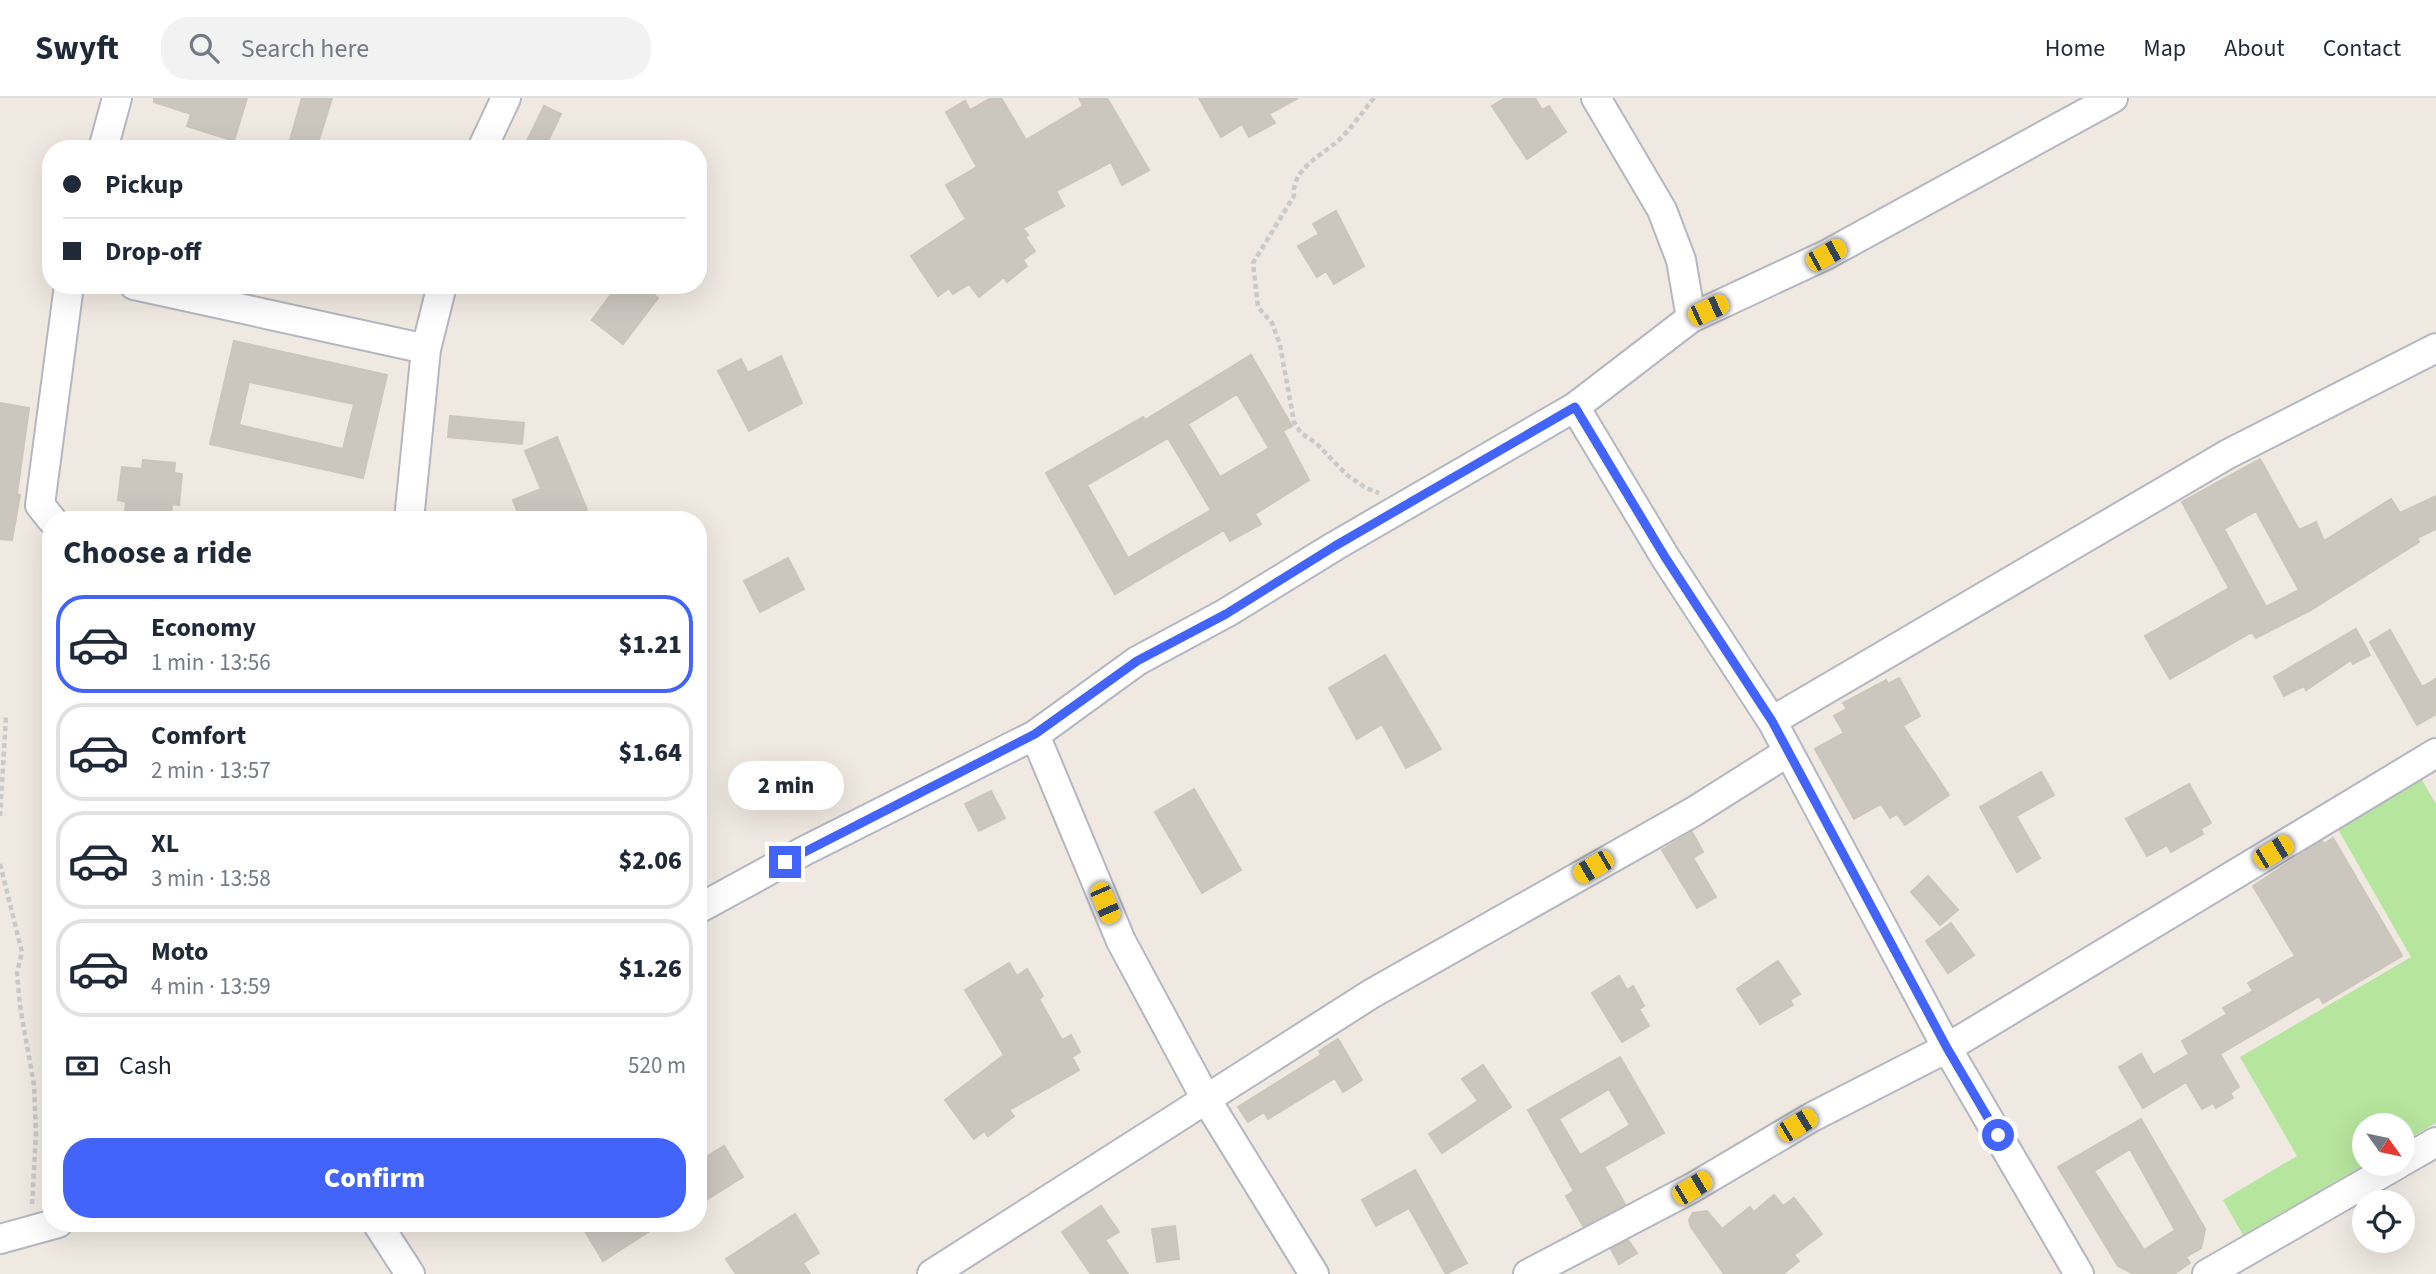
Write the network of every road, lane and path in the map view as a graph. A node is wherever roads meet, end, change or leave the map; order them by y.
1 (117, 98) edge
2 (506, 98) edge
3 (1374, 98) edge
4 (1596, 98) edge
5 (2113, 98) edge
6 (105, 140) edge
7 (486, 140) edge
8 (68, 294) edge
9 (175, 294) edge
10 (440, 294) edge
11 (1691, 318) junction
12 (2436, 348) edge
13 (426, 349) junction
14 (1575, 407) junction
15 (1408, 503) junction
16 (45, 511) edge
17 (410, 511) edge
18 (6, 717) dead end
19 (1772, 721) junction
20 (1035, 734) junction
21 (1788, 752) junction
22 (2436, 753) edge
23 (0, 816) edge
24 (0, 864) edge
25 (707, 904) edge
26 (1947, 1048) junction
27 (1206, 1099) junction
28 (2436, 1142) edge
29 (2415, 1155) edge
30 (2378, 1176) edge
31 (42, 1217) edge
32 (42, 1228) edge
33 (383, 1232) edge
34 (0, 1239) edge
35 (410, 1274) edge
36 (932, 1274) edge
37 (1314, 1274) edge
38 (1528, 1274) edge
39 (2079, 1274) edge
40 (2207, 1274) edge

1 - 6 street
2 - 7 street
3 - 15 path
4 - 11 street
5 - 11 street
8 - 16 street
9 - 13 street
10 - 13 street
11 - 14 street
12 - 19 street
13 - 17 street
14 - 15 street
14 - 19 street
15 - 20 street
18 - 23 path
19 - 21 street
20 - 25 street
20 - 27 street
21 - 26 street
21 - 27 street
22 - 26 street
24 - 31 path
26 - 38 street
26 - 39 street
27 - 36 street
27 - 37 street
28 - 29 street
30 - 40 street
32 - 34 street
33 - 35 street

